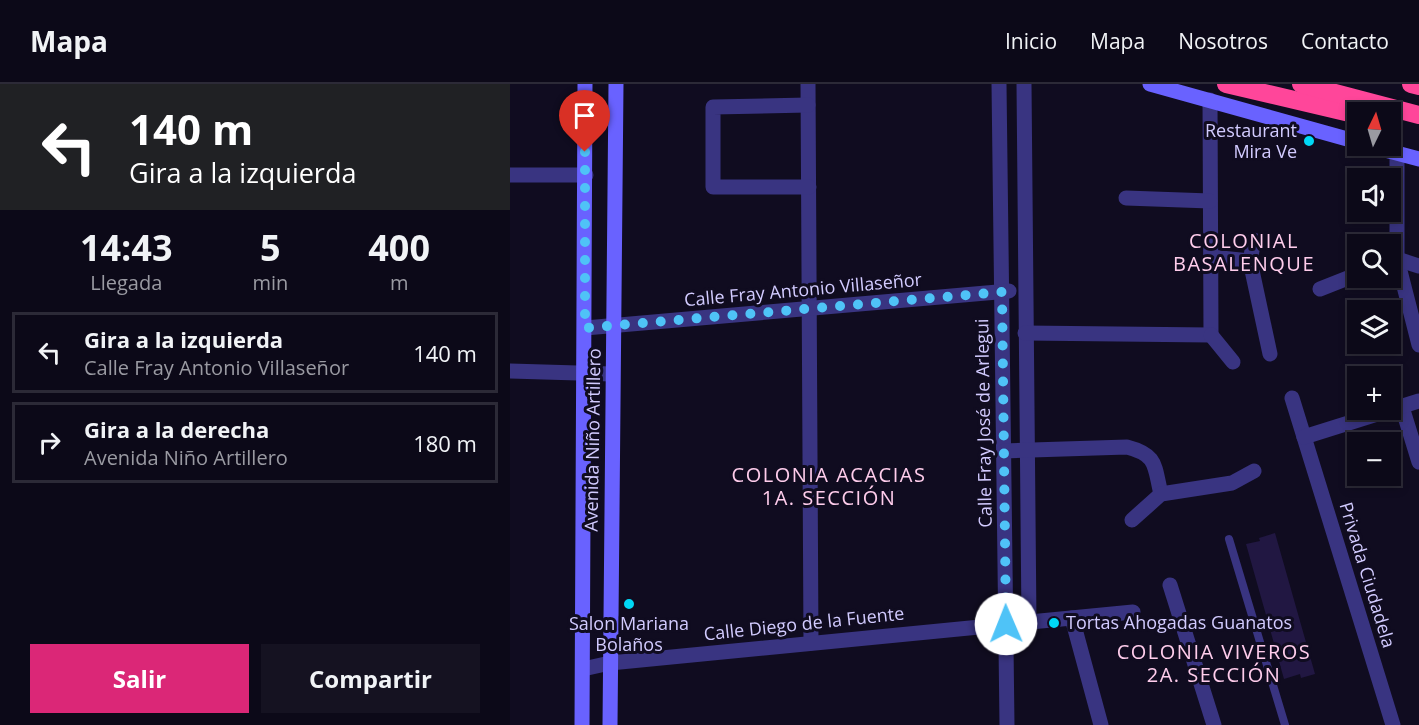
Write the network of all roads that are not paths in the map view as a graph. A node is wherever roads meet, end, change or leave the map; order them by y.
1 (585, 84) edge
2 (616, 84) edge
3 (807, 84) edge
4 (999, 84) edge
5 (1024, 84) edge
6 (1150, 84) edge
7 (1226, 84) edge
8 (1301, 84) edge
9 (1411, 84) edge
10 (1419, 86) edge
11 (1210, 100) junction
12 (808, 105) junction
13 (1347, 112) edge
14 (1419, 115) edge
15 (1401, 122) edge
16 (1419, 124) edge
17 (1347, 139) edge
18 (1401, 154) edge
19 (1397, 156) edge
20 (1419, 159) edge
21 (510, 175) edge
22 (586, 175) junction
23 (809, 187) junction
24 (1126, 198) dead end
25 (1210, 201) junction
26 (1395, 234) edge
27 (1254, 240) dead end
28 (1211, 257) junction
29 (1250, 261) junction
30 (1401, 262) edge
31 (1419, 266) edge
32 (1347, 278) edge
33 (1401, 284) edge
34 (1320, 289) dead end
35 (1025, 290) junction
36 (1002, 292) junction
37 (808, 309) junction
38 (614, 326) junction
39 (585, 328) junction
40 (1025, 333) junction
41 (1211, 334) junction
42 (1419, 345) edge
43 (1270, 354) dead end
44 (1233, 362) dead end
45 (510, 371) edge
46 (584, 373) junction
47 (612, 374) junction
48 (1292, 398) dead end
49 (1419, 401) edge
50 (1402, 407) junction
51 (1304, 437) junction
52 (1004, 451) junction
53 (1029, 451) junction
54 (1419, 462) edge
55 (1254, 471) dead end
56 (1161, 494) junction
57 (1132, 520) dead end
58 (1229, 539) dead end
59 (1170, 585) dead end
60 (1133, 612) dead end
61 (1071, 618) junction
62 (1029, 623) junction
63 (1006, 624) junction
64 (811, 643) junction
65 (610, 663) junction
66 (583, 669) junction
67 (582, 725) edge
68 (610, 725) edge
69 (1007, 725) edge
70 (1101, 725) edge
71 (1214, 725) edge
72 (1286, 725) edge
73 (1393, 725) edge

1 - 22 main road, Avenida Niño Artillero
2 - 38 main road, Avenida Niño Artillero
3 - 12 street
4 - 36 street, Calle Fray José de Arlegui
5 - 35 street
6 - 11 main road
7 - 13 highway
8 - 14 highway
9 - 10 highway
11 - 17 main road
11 - 25 street
12 - 23 street
12 - 23 street
15 - 16 highway
18 - 20 main road
19 - 26 street
21 - 22 street
22 - 39 main road, Avenida Niño Artillero
23 - 37 street
24 - 25 street
25 - 28 street
27 - 29 street
28 - 29 street
28 - 41 street
29 - 43 street
30 - 31 street
32 - 34 street
33 - 42 street
35 - 36 street, Calle Fray Antonio Villaseñor
35 - 40 street
36 - 37 street, Calle Fray Antonio Villaseñor
36 - 52 street, Calle Fray José de Arlegui
37 - 38 street, Calle Fray Antonio Villaseñor
37 - 64 street
38 - 39 street, Calle Fray Antonio Villaseñor
38 - 47 main road, Avenida Niño Artillero
39 - 46 main road, Avenida Niño Artillero
40 - 41 street
40 - 53 street
41 - 44 street
45 - 46 street
46 - 47 street
46 - 66 main road, Avenida Niño Artillero
47 - 65 main road, Avenida Niño Artillero
48 - 51 street, Privada Ciudadela
49 - 50 street
50 - 51 street
50 - 54 street
51 - 73 street, Privada Ciudadela
52 - 53 street
52 - 63 street, Calle Fray José de Arlegui
53 - 56 street
53 - 62 street
55 - 56 street
56 - 57 street
58 - 72 lane
59 - 71 street
60 - 61 street, Calle Diego de la Fuente
61 - 62 street, Calle Diego de la Fuente
61 - 70 street
62 - 63 street, Calle Diego de la Fuente
63 - 64 street, Calle Diego de la Fuente
63 - 69 street, Calle Fray José de Arlegui
64 - 65 street, Calle Diego de la Fuente
65 - 66 street, Calle Diego de la Fuente
65 - 68 main road, Avenida Niño Artillero
66 - 67 main road, Avenida Niño Artillero

